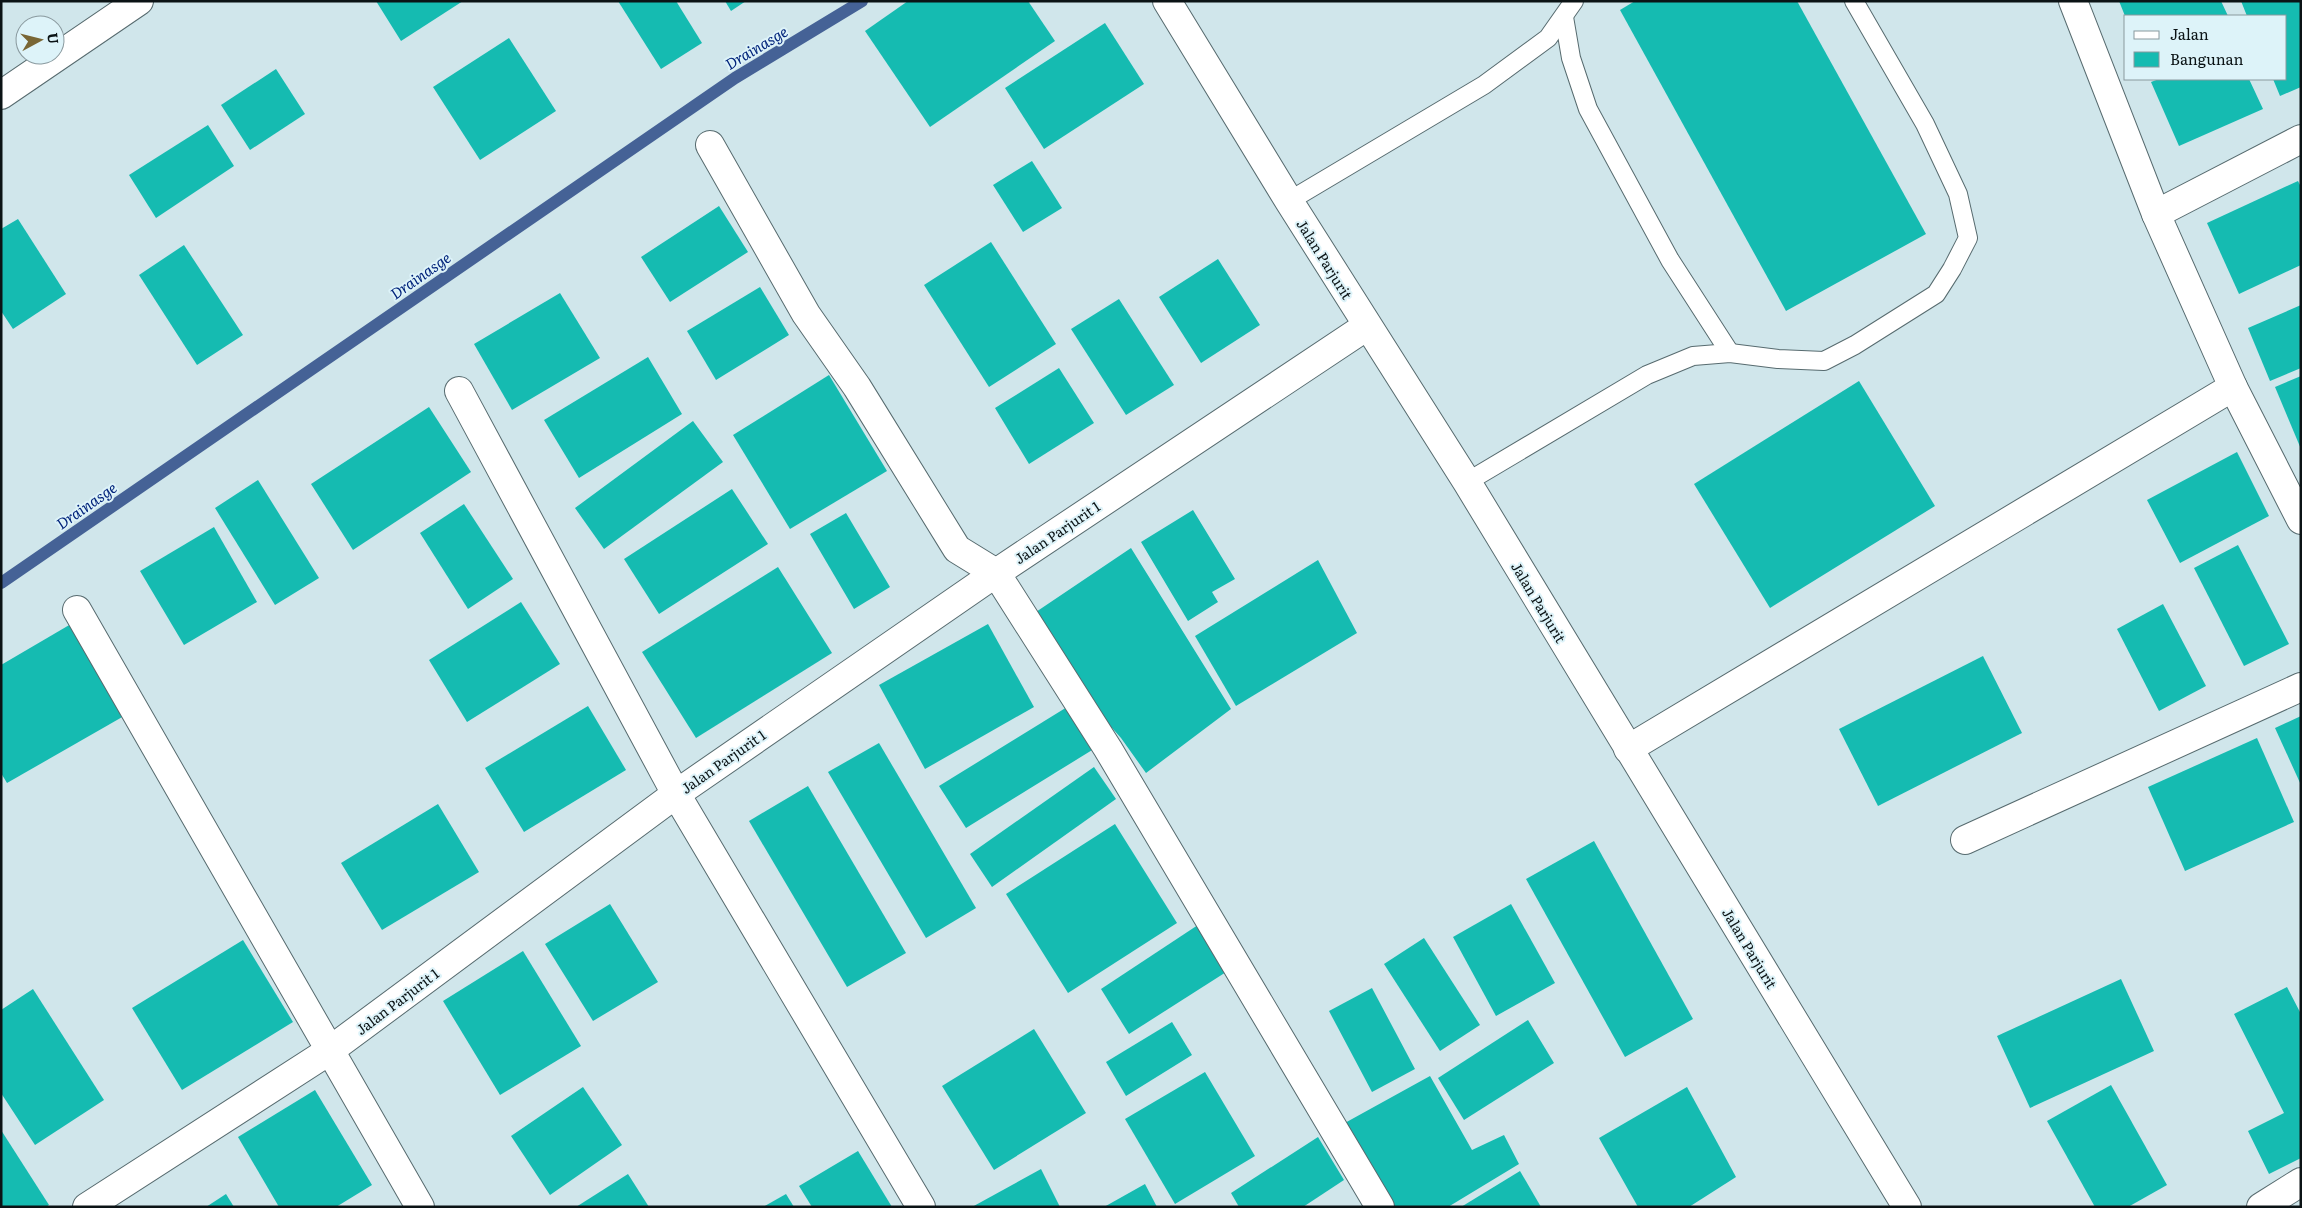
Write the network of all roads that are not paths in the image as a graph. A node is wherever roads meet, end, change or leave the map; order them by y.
1 (139, 1) edge
2 (1167, 1) edge
3 (1574, 1) edge
4 (1854, 1) edge
5 (2073, 1) edge
6 (1564, 17) junction
7 (1, 95) edge
8 (2301, 139) edge
9 (710, 145) dead end
10 (1289, 201) junction
11 (2156, 214) junction
12 (1367, 326) junction
13 (1730, 353) junction
14 (2233, 387) junction
15 (458, 391) dead end
16 (1467, 482) junction
17 (2301, 520) edge
18 (996, 573) junction
19 (77, 610) dead end
20 (2301, 687) edge
21 (1628, 749) junction
22 (676, 794) junction
23 (1965, 840) dead end
24 (329, 1051) junction
25 (2301, 1182) edge
26 (87, 1207) edge
27 (420, 1207) edge
28 (921, 1207) edge
29 (1380, 1207) edge
30 (1907, 1207) edge
31 (2261, 1207) edge

1 - 7 street
2 - 10 street, Jalan Parjurit
3 - 6 lane
4 - 13 lane
5 - 11 street
6 - 10 lane
6 - 13 lane
8 - 11 street
9 - 18 street
10 - 12 street, Jalan Parjurit
11 - 14 street
12 - 16 street, Jalan Parjurit
12 - 18 street, Jalan Parjurit 1
13 - 16 lane
14 - 17 street
14 - 21 street
15 - 22 street
16 - 21 street, Jalan Parjurit
18 - 22 street, Jalan Parjurit 1
18 - 29 street
19 - 24 street
20 - 23 street
21 - 30 street, Jalan Parjurit
22 - 24 street, Jalan Parjurit 1
22 - 28 street
24 - 26 street, Jalan Parjurit 1
24 - 27 street
25 - 31 street

